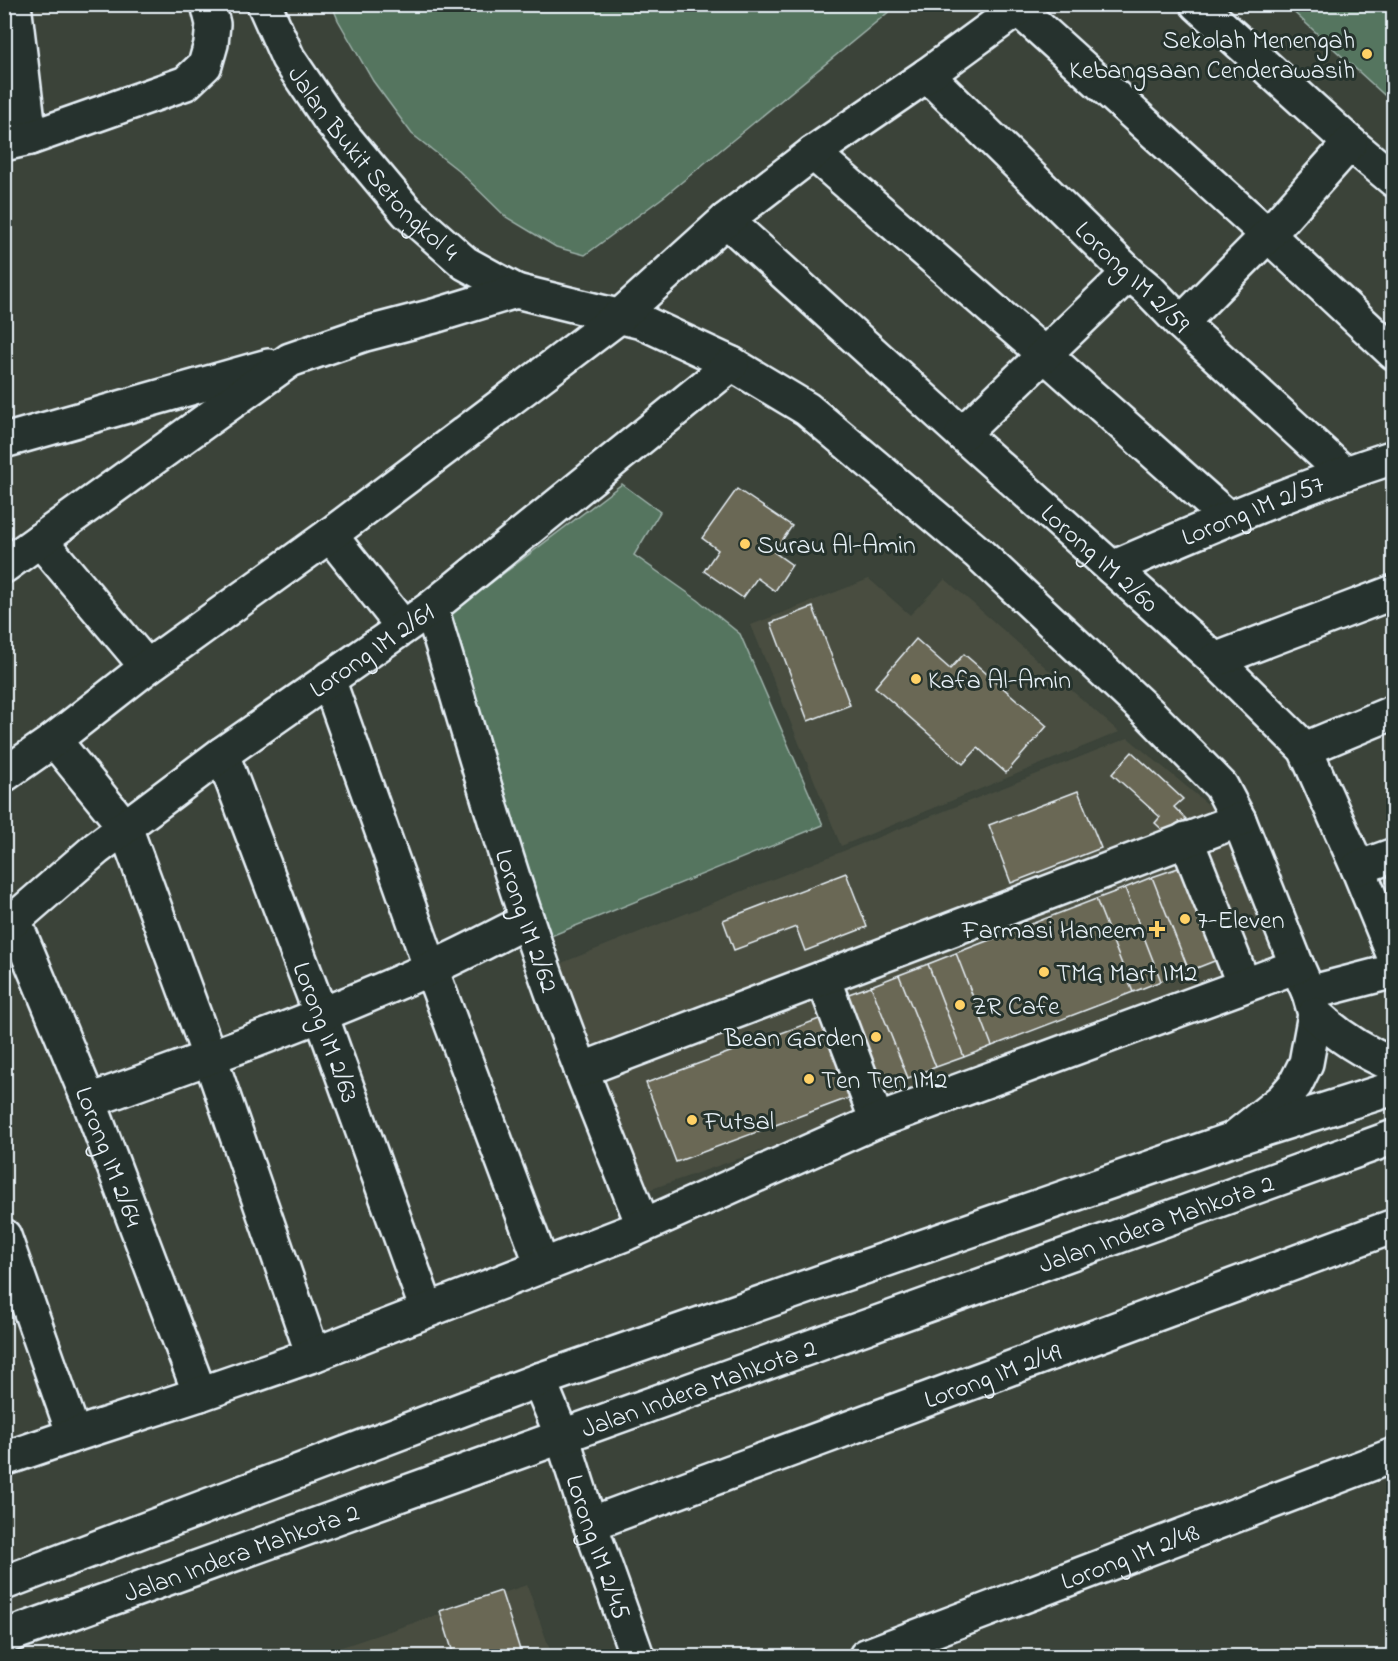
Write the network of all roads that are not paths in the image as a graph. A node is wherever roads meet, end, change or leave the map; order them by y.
1 (14, 4) edge
2 (208, 4) edge
3 (264, 4) edge
4 (1197, 4) edge
5 (1021, 7) edge
6 (927, 75) junction
7 (17, 141) edge
8 (1350, 143) junction
9 (813, 153) junction
10 (1394, 180) edge
11 (726, 220) junction
12 (1268, 235) junction
13 (1129, 273) junction
14 (516, 291) junction
15 (621, 315) junction
16 (1181, 323) junction
17 (1394, 352) edge
18 (1045, 355) junction
19 (290, 360) junction
20 (732, 364) junction
21 (962, 434) junction
22 (4, 441) edge
23 (1394, 457) edge
24 (1344, 473) junction
25 (1228, 518) junction
26 (330, 535) junction
27 (40, 540) junction
28 (4, 566) edge
29 (1112, 568) junction
30 (1394, 592) edge
31 (431, 608) junction
32 (403, 627) junction
33 (1215, 660) junction
34 (147, 667) junction
35 (328, 679) junction
36 (1394, 712) edge
37 (54, 740) junction
38 (1305, 749) junction
39 (222, 754) junction
40 (4, 775) edge
41 (1239, 820) junction
42 (125, 827) junction
43 (1186, 839) junction
44 (1394, 855) edge
45 (1358, 868) junction
46 (527, 921) junction
47 (9, 923) edge
48 (1394, 956) edge
49 (431, 969) junction
50 (1394, 971) edge
51 (823, 978) junction
52 (1244, 985) junction
53 (1307, 991) junction
54 (321, 1015) junction
55 (210, 1058) junction
56 (1394, 1065) edge
57 (581, 1070) junction
58 (1394, 1088) edge
59 (89, 1101) junction
60 (877, 1121) junction
61 (1394, 1137) edge
62 (1233, 1139) junction
63 (643, 1225) junction
64 (1394, 1226) edge
65 (4, 1236) edge
66 (542, 1265) junction
67 (427, 1310) junction
68 (313, 1355) junction
69 (539, 1380) junction
70 (201, 1394) junction
71 (74, 1435) junction
72 (562, 1436) junction
73 (1394, 1455) edge
74 (4, 1459) edge
75 (590, 1524) junction
76 (4, 1583) edge
77 (4, 1637) edge
78 (637, 1656) edge
79 (866, 1656) edge

1 - 7 street
2 - 7 street
3 - 14 street, Jalan Bukit Setongkol 4
4 - 8 street
5 - 6 street
5 - 12 street
6 - 9 street
6 - 13 street, Lorong IM 2/59
8 - 10 street
8 - 12 street
9 - 11 street
9 - 18 street
11 - 15 street
11 - 21 street, Lorong IM 2/60
12 - 16 street
12 - 17 street
13 - 16 street, Lorong IM 2/59
13 - 18 street
14 - 15 street
14 - 19 street
15 - 20 street
15 - 26 street
16 - 24 street, Lorong IM 2/59
18 - 21 street
18 - 25 street
19 - 22 street
19 - 27 street
20 - 31 street, Lorong IM 2/61
20 - 41 street
21 - 29 street, Lorong IM 2/60
23 - 24 street, Lorong IM 2/57
24 - 25 street, Lorong IM 2/57
25 - 29 street, Lorong IM 2/57
26 - 32 street
26 - 34 street
27 - 28 street
27 - 34 street
29 - 33 street, Lorong IM 2/60
30 - 33 street
31 - 32 street, Lorong IM 2/61
31 - 46 street, Lorong IM 2/62
32 - 35 street, Lorong IM 2/61
33 - 38 street, Lorong IM 2/60
34 - 37 street
35 - 39 street, Lorong IM 2/61
35 - 49 street
36 - 38 street
37 - 40 street
37 - 42 street
38 - 45 street, Lorong IM 2/60
39 - 42 street, Lorong IM 2/61
39 - 54 street, Lorong IM 2/63
41 - 43 street
41 - 53 street
42 - 47 street, Lorong IM 2/61
42 - 55 street
43 - 51 street
43 - 52 street
44 - 45 street
45 - 48 street, Lorong IM 2/60
46 - 49 street
46 - 57 street, Lorong IM 2/62
47 - 59 street, Lorong IM 2/64
49 - 54 street
49 - 66 street
50 - 53 street
51 - 57 street
51 - 60 street
52 - 53 street
52 - 60 street
53 - 56 street
53 - 62 street
54 - 55 street
54 - 67 street, Lorong IM 2/63
55 - 59 street
55 - 68 street
57 - 63 street, Lorong IM 2/62
58 - 62 street, Jalan Indera Mahkota 2
59 - 70 street, Lorong IM 2/64
60 - 63 street
61 - 72 street, Jalan Indera Mahkota 2
62 - 69 street, Jalan Indera Mahkota 2
63 - 66 street
64 - 75 street, Lorong IM 2/49
65 - 71 street
66 - 67 street
67 - 68 street
68 - 70 street
69 - 72 street, Lorong IM 2/45
69 - 76 street, Jalan Indera Mahkota 2
70 - 71 street
71 - 74 street
72 - 75 street, Lorong IM 2/45
72 - 77 street, Jalan Indera Mahkota 2
73 - 79 street, Lorong IM 2/48
75 - 78 street, Lorong IM 2/45

